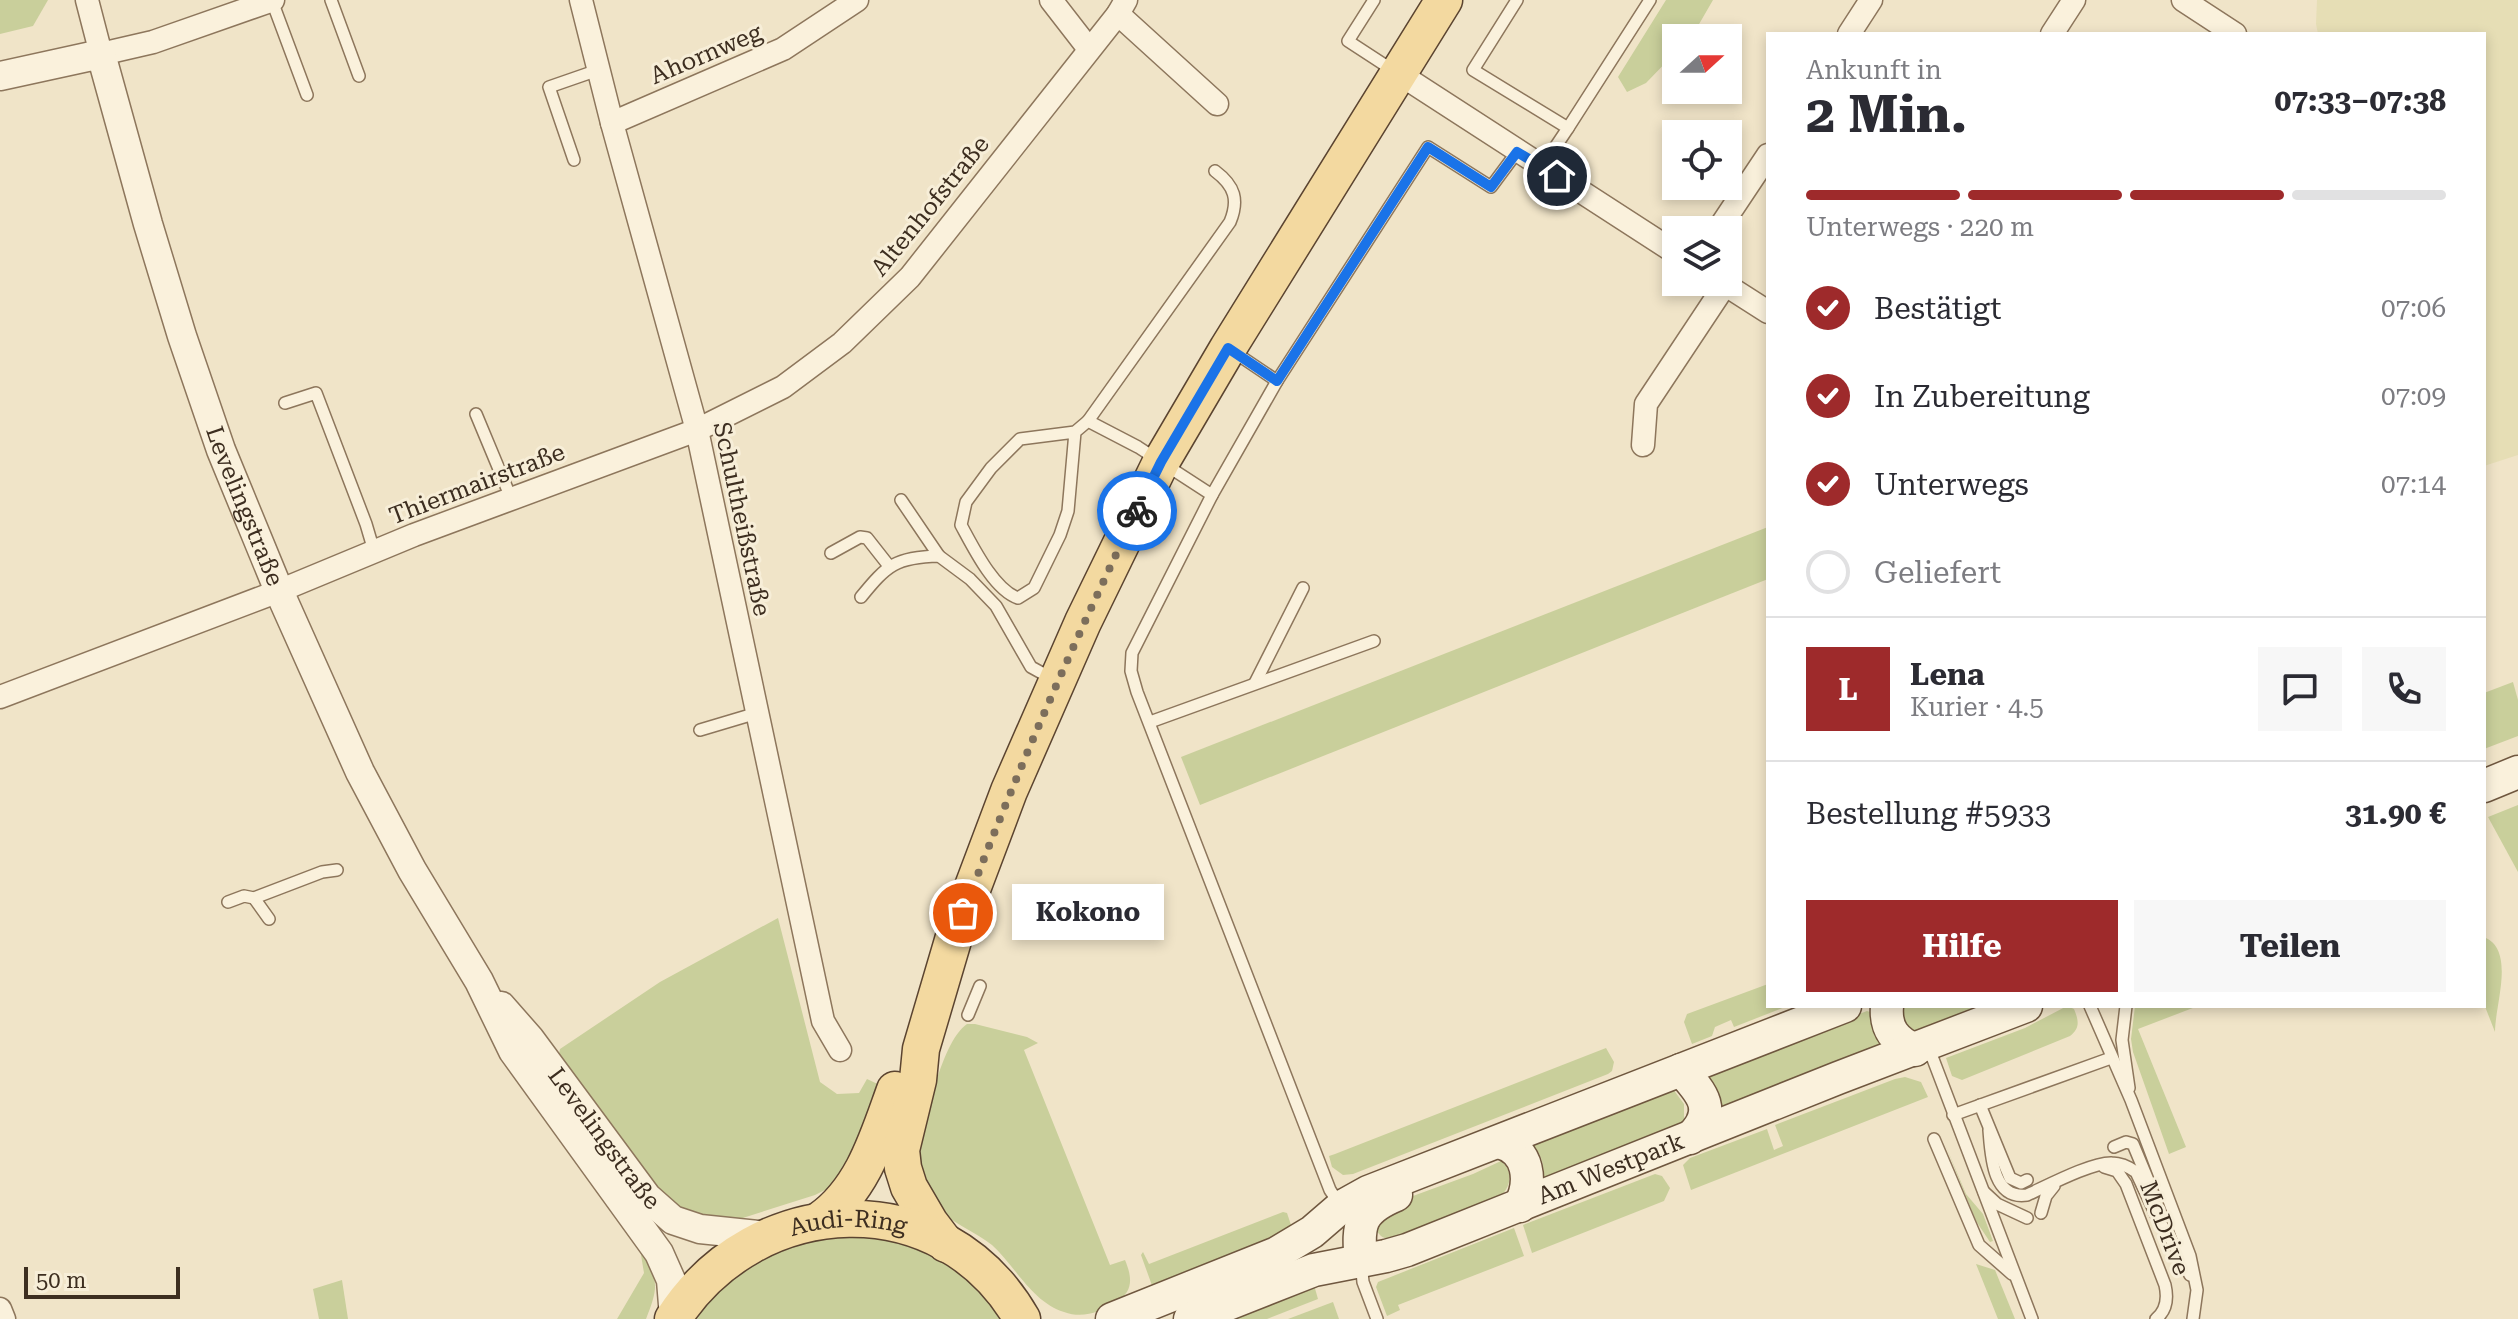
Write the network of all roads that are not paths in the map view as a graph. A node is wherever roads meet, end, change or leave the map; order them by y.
1 (87, 0) edge
2 (272, 0) edge
3 (331, 0) edge
4 (581, 0) edge
5 (857, 0) edge
6 (1051, 0) edge
7 (1374, 0) edge
8 (1444, 0) edge
9 (1517, 0) edge
10 (1650, 0) edge
11 (1871, 0) edge
12 (2074, 0) edge
13 (2183, 0) edge
14 (1122, 7) edge
15 (1850, 32) edge
16 (2053, 32) edge
17 (2232, 32) edge
18 (1089, 49) junction
19 (101, 54) junction
20 (598, 70) junction
21 (1398, 73) junction
22 (0, 76) edge
23 (359, 76) dead end
24 (307, 95) dead end
25 (1217, 104) dead end
26 (612, 123) junction
27 (1568, 128) junction
28 (1517, 152) junction
29 (1766, 158) edge
30 (574, 160) dead end
31 (1542, 167) junction
32 (1215, 171) dead end
33 (1727, 216) edge
34 (1662, 244) edge
35 (1742, 295) edge
36 (1715, 296) edge
37 (1766, 311) edge
38 (1228, 348) junction
39 (1277, 381) junction
40 (285, 403) dead end
41 (476, 414) dead end
42 (1088, 421) junction
43 (697, 430) junction
44 (1075, 432) junction
45 (1643, 445) dead end
46 (1161, 462) junction
47 (1212, 495) junction
48 (511, 498) junction
49 (901, 500) dead end
50 (374, 551) junction
51 (831, 553) dead end
52 (939, 556) junction
53 (889, 566) junction
54 (1303, 588) dead end
55 (279, 591) junction
56 (861, 597) dead end
57 (1374, 641) dead end
58 (1057, 681) junction
59 (1255, 683) junction
60 (0, 697) edge
61 (757, 713) junction
62 (1150, 722) junction
63 (700, 730) dead end
64 (2518, 772) edge
65 (2486, 785) edge
66 (337, 870) dead end
67 (254, 898) junction
68 (228, 902) dead end
69 (269, 919) dead end
70 (479, 981) junction
71 (980, 986) dead end
72 (1840, 1008) edge
73 (1887, 1008) edge
74 (2021, 1008) edge
75 (2091, 1008) edge
76 (2126, 1008) edge
77 (968, 1015) dead end
78 (1921, 1048) junction
79 (921, 1049) junction
80 (840, 1050) dead end
81 (2111, 1058) junction
82 (1681, 1070) junction
83 (2131, 1100) junction
84 (1980, 1105) junction
85 (1953, 1115) junction
86 (1989, 1130) junction
87 (1690, 1138) junction
88 (1934, 1139) dead end
89 (1499, 1142) junction
90 (2114, 1147) dead end
91 (1456, 1157) junction
92 (2098, 1166) junction
93 (2027, 1180) dead end
94 (2060, 1180) junction
95 (1981, 1188) junction
96 (2027, 1195) junction
97 (1520, 1206) junction
98 (1341, 1207) junction
99 (2007, 1209) junction
100 (2041, 1213) dead end
101 (2027, 1218) dead end
102 (820, 1220) junction
103 (1999, 1234) junction
104 (767, 1236) junction
105 (2172, 1241) junction
106 (946, 1244) junction
107 (1361, 1261) junction
108 (2019, 1285) junction
109 (2197, 1290) junction
110 (0, 1309) edge
111 (1024, 1314) edge
112 (674, 1318) edge
113 (4, 1319) edge
114 (1112, 1319) edge
115 (1190, 1319) edge
116 (1377, 1319) edge
117 (2032, 1319) edge
118 (2156, 1319) edge
119 (2193, 1319) edge

1 - 19 street, Levelingstraße
2 - 19 street
2 - 24 lane
3 - 23 lane
4 - 20 street, Schultheißstraße
5 - 26 street, Ahornweg
6 - 18 street
7 - 21 lane
8 - 21 main road
9 - 27 lane
10 - 27 lane
11 - 15 street
12 - 16 street
13 - 17 street
14 - 18 street, Altenhofstraße
14 - 25 street
18 - 43 street, Altenhofstraße
19 - 22 street
19 - 55 street, Levelingstraße
20 - 26 street, Schultheißstraße
20 - 30 lane
21 - 28 street
21 - 38 main road
26 - 43 street, Schultheißstraße
27 - 31 lane
28 - 31 street
28 - 39 lane
29 - 33 street
31 - 34 street
32 - 42 lane
35 - 37 street
36 - 45 street
38 - 39 lane
38 - 46 main road
39 - 47 lane
40 - 50 lane
41 - 48 lane
42 - 44 lane
42 - 46 lane
43 - 48 street, Thiermairstraße
43 - 61 street, Schultheißstraße
44 - 44 lane
46 - 47 lane
46 - 58 main road
47 - 62 lane
48 - 50 street, Thiermairstraße
49 - 52 lane
50 - 55 street, Thiermairstraße
51 - 53 lane
52 - 53 lane
52 - 58 lane
53 - 56 lane
54 - 59 lane
55 - 60 street, Thiermairstraße
55 - 70 street, Levelingstraße
57 - 59 lane
58 - 79 main road
59 - 62 lane
61 - 63 lane
61 - 80 street, Schultheißstraße
62 - 98 lane
64 - 65 main road
66 - 67 lane
67 - 68 lane
67 - 69 lane
70 - 104 street, Levelingstraße
70 - 112 street, Levelingstraße
71 - 77 lane
72 - 82 main road
73 - 78 main road
74 - 78 main road, Am Westpark
75 - 81 lane
76 - 83 lane
78 - 85 lane
78 - 87 main road, Am Westpark
79 - 102 main road
79 - 106 main road
81 - 83 lane
81 - 84 lane
82 - 87 main road
82 - 89 main road
83 - 109 lane
84 - 85 lane
84 - 86 lane
85 - 95 lane
86 - 93 lane
86 - 96 lane
87 - 97 main road, Am Westpark
88 - 108 lane
89 - 91 main road
89 - 97 main road
90 - 105 lane
91 - 98 main road
91 - 107 main road
92 - 94 lane
92 - 105 lane
92 - 118 lane, McDrive
94 - 96 lane
94 - 100 lane
95 - 99 lane
95 - 103 lane
96 - 99 lane
97 - 107 main road, Am Westpark
98 - 114 main road
99 - 101 lane
99 - 103 lane
102 - 104 main road, Audi-Ring
102 - 106 main road, Audi-Ring
103 - 108 lane
104 - 112 main road, Audi-Ring
105 - 109 lane
106 - 111 main road, Audi-Ring
107 - 115 main road, Am Westpark
107 - 116 lane
108 - 117 lane
109 - 119 lane
110 - 113 street

